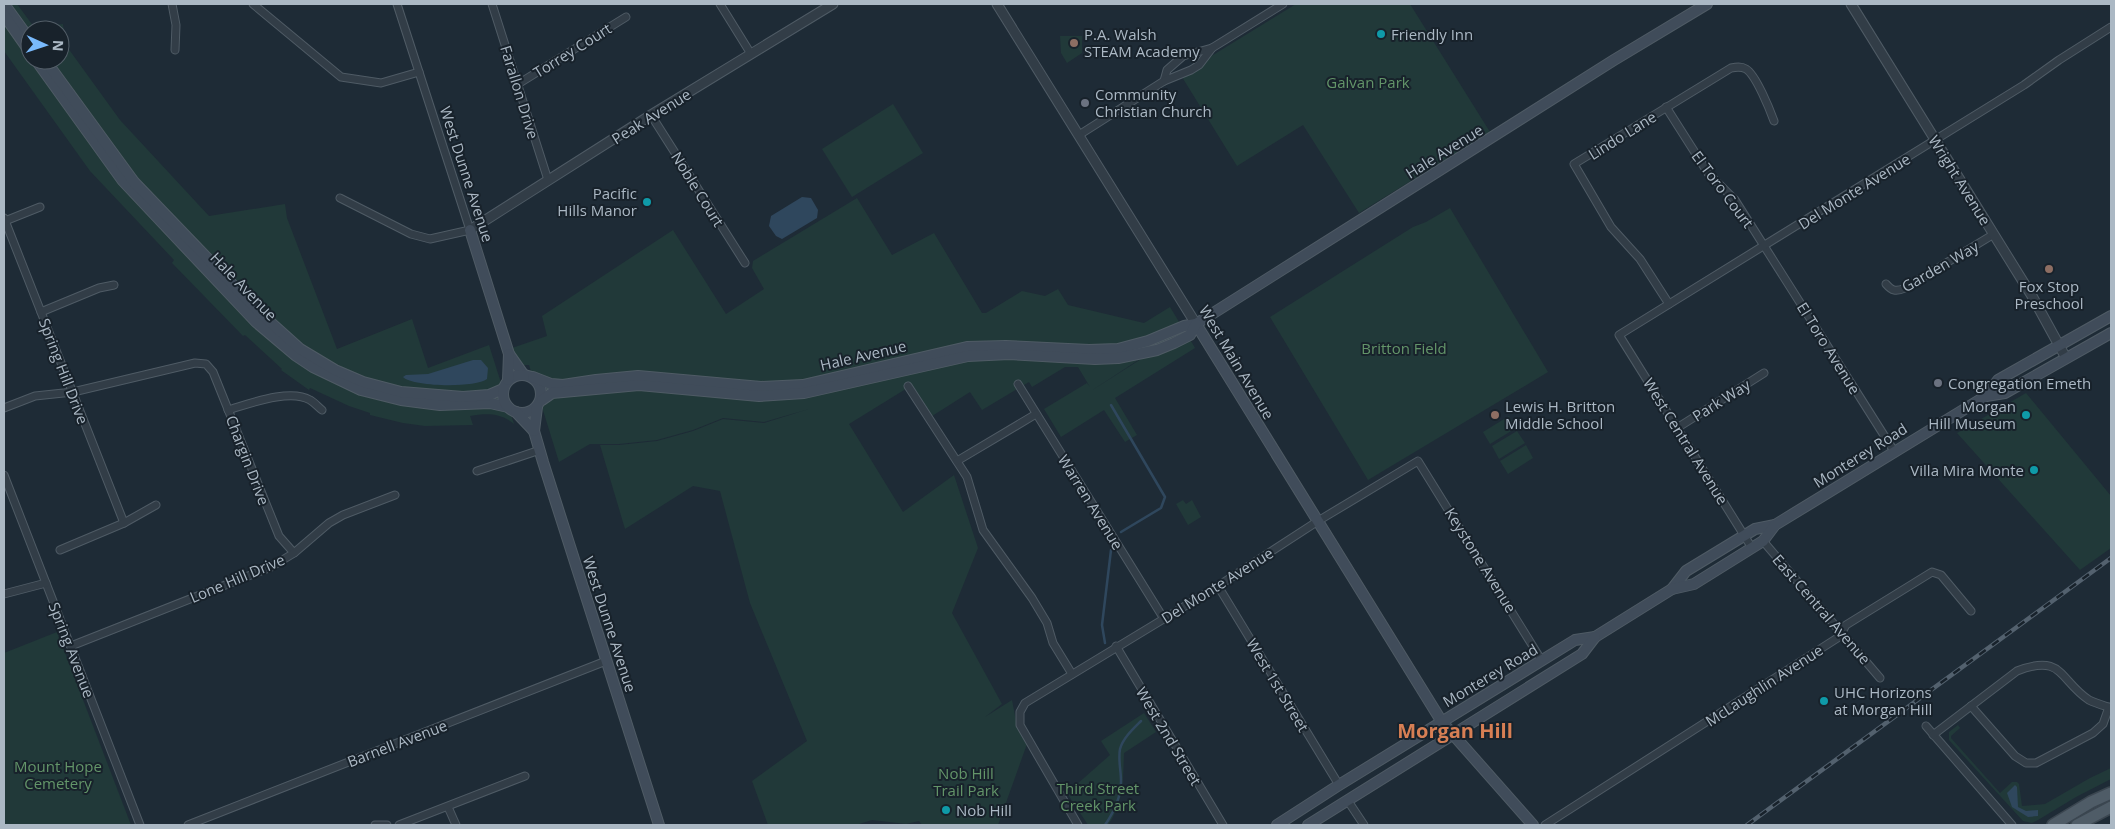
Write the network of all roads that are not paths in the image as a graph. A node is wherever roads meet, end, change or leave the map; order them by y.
1 (4, 4) edge
2 (172, 4) edge
3 (253, 4) edge
4 (397, 4) edge
5 (492, 4) edge
6 (720, 4) edge
7 (833, 4) edge
8 (997, 4) edge
9 (1283, 4) edge
10 (1707, 4) edge
11 (1850, 4) edge
12 (4, 15) edge
13 (626, 17) dead end
14 (20, 26) edge
15 (2111, 26) edge
16 (20, 38) edge
17 (1212, 48) junction
18 (175, 50) dead end
19 (751, 54) junction
20 (43, 70) edge
21 (52, 70) edge
22 (419, 72) junction
23 (1164, 81) junction
24 (518, 84) junction
25 (1666, 107) junction
26 (652, 115) junction
27 (1774, 122) dead end
28 (1079, 135) junction
29 (1936, 140) junction
30 (548, 180) junction
31 (340, 198) dead end
32 (40, 206) dead end
33 (4, 220) edge
34 (470, 230) junction
35 (1994, 234) junction
36 (1764, 246) junction
37 (744, 263) dead end
38 (1886, 284) dead end
39 (114, 285) dead end
40 (1669, 304) junction
41 (41, 312) junction
42 (2111, 316) edge
43 (1196, 324) junction
44 (2111, 333) edge
45 (1619, 335) joint
46 (2060, 345) junction
47 (509, 354) junction
48 (2066, 358) junction
49 (1764, 373) dead end
50 (528, 375) junction
51 (505, 384) junction
52 (1018, 384) dead end
53 (908, 386) dead end
54 (73, 392) junction
55 (1986, 396) junction
56 (540, 403) junction
57 (4, 408) edge
58 (228, 410) junction
59 (322, 410) dead end
60 (512, 410) junction
61 (1036, 414) junction
62 (1677, 428) junction
63 (534, 431) junction
64 (540, 450) junction
65 (1894, 451) junction
66 (1418, 460) joint
67 (957, 461) junction
68 (477, 471) dead end
69 (4, 475) edge
70 (395, 495) dead end
71 (156, 505) dead end
72 (1318, 521) junction
73 (124, 523) junction
74 (1775, 525) junction
75 (1745, 535) junction
76 (1763, 541) junction
77 (1752, 548) junction
78 (60, 550) dead end
79 (294, 553) junction
80 (46, 583) junction
81 (1218, 586) junction
82 (1672, 589) junction
83 (4, 594) edge
84 (1972, 611) dead end
85 (1164, 619) junction
86 (1842, 632) junction
87 (1595, 637) junction
88 (71, 646) junction
89 (1116, 646) junction
90 (606, 661) junction
91 (1542, 661) junction
92 (1072, 674) junction
93 (1880, 678) dead end
94 (1971, 706) junction
95 (2110, 707) edge
96 (1442, 722) junction
97 (1926, 726) dead end
98 (1452, 735) junction
99 (1933, 735) junction
100 (525, 776) dead end
101 (1339, 785) junction
102 (2111, 793) edge
103 (1348, 801) junction
104 (448, 807) junction
105 (2111, 807) edge
106 (140, 825) edge
107 (188, 825) edge
108 (375, 825) edge
109 (387, 825) edge
110 (399, 825) edge
111 (456, 825) edge
112 (659, 825) edge
113 (1078, 825) edge
114 (1223, 825) edge
115 (1277, 825) edge
116 (1308, 825) edge
117 (1364, 825) edge
118 (1533, 825) edge
119 (1545, 825) edge
120 (2012, 825) edge
121 (2053, 825) edge
122 (2077, 825) edge

1 - 14 main road
2 - 18 street
3 - 22 street
4 - 22 street, West Dunne Avenue
5 - 24 street, Farallon Drive
6 - 19 street
7 - 19 street, Peak Avenue
8 - 28 street, West Main Avenue
9 - 17 street
10 - 43 main road, Hale Avenue
11 - 29 street, Wright Avenue
12 - 16 main road
13 - 24 street, Torrey Court
15 - 29 street, Del Monte Avenue
17 - 23 street
17 - 23 street
19 - 26 street, Peak Avenue
20 - 60 main road, Hale Avenue
21 - 51 main road, Hale Avenue
22 - 34 street, West Dunne Avenue
23 - 28 street
24 - 30 street, Farallon Drive
25 - 27 street, Lindo Lane
25 - 36 street, El Toro Court
25 - 40 street, Lindo Lane
26 - 30 street, Peak Avenue
26 - 37 street, Noble Court
28 - 43 street, West Main Avenue
29 - 35 street, Wright Avenue
29 - 36 street, Del Monte Avenue
30 - 34 street, Peak Avenue
31 - 34 street
32 - 33 street
33 - 41 street, Spring Hill Drive
34 - 47 main road, West Dunne Avenue
35 - 38 street, Garden Way
35 - 46 street, Wright Avenue
36 - 40 street, Del Monte Avenue
36 - 65 street, El Toro Avenue
39 - 41 street
40 - 45 street, Del Monte Avenue
41 - 54 street, Spring Hill Drive
42 - 46 main road, Monterey Road
43 - 50 main road, Hale Avenue
43 - 56 main road, Hale Avenue
43 - 72 main road, West Main Avenue
44 - 48 main road, Monterey Road
45 - 62 street, West Central Avenue
46 - 48 street, Wright Avenue
46 - 55 main road, Monterey Road
47 - 50 main road, West Dunne Avenue
47 - 51 main road, West Dunne Avenue
48 - 55 main road, Monterey Road
49 - 62 street, Park Way
50 - 51 main road
50 - 56 main road
51 - 60 main road
52 - 61 street, Warren Avenue
53 - 67 street
54 - 57 street
54 - 58 street, Chargin Drive
54 - 73 street, Spring Hill Drive
55 - 65 main road, Monterey Road
56 - 60 main road
56 - 63 main road, West Dunne Avenue
58 - 59 street
58 - 79 street, Chargin Drive
60 - 63 main road, West Dunne Avenue
61 - 67 street
61 - 85 street, Warren Avenue
62 - 75 street, West Central Avenue
63 - 64 main road, West Dunne Avenue
64 - 68 street
64 - 90 main road, West Dunne Avenue
65 - 74 main road, Monterey Road
66 - 72 street, Del Monte Avenue
66 - 91 street, Keystone Avenue
67 - 92 street
69 - 80 street, Spring Avenue
70 - 79 street, Lone Hill Drive
71 - 73 street
72 - 81 street, Del Monte Avenue
72 - 96 main road, West Main Avenue
73 - 78 street
74 - 75 main road, Monterey Road
74 - 76 main road, Monterey Road
75 - 77 street, West Central Avenue
75 - 82 main road, Monterey Road
76 - 77 main road, Monterey Road
76 - 86 street, East Central Avenue
77 - 82 main road, Monterey Road
79 - 88 street, Lone Hill Drive
80 - 83 street
80 - 88 street, Spring Avenue
81 - 85 street, Del Monte Avenue
81 - 101 street, West 1st Street
82 - 87 main road, Monterey Road
84 - 86 street, McLaughlin Avenue
85 - 89 street, Del Monte Avenue
86 - 93 street, East Central Avenue
86 - 119 street, McLaughlin Avenue
87 - 91 main road, Monterey Road
87 - 98 main road, Monterey Road
88 - 106 street, Spring Avenue
89 - 92 street, Del Monte Avenue
89 - 114 street, West 2nd Street
90 - 107 street, Barnell Avenue
90 - 112 main road, West Dunne Avenue
91 - 96 main road, Monterey Road
92 - 113 street, Del Monte Avenue
94 - 95 street
94 - 95 street
94 - 99 street
96 - 98 main road, West Main Avenue
96 - 101 main road, Monterey Road
97 - 99 street
98 - 103 main road, Monterey Road
98 - 118 main road, West Main Avenue
99 - 120 street
100 - 104 street
101 - 115 main road, Monterey Road
102 - 121 main road
103 - 116 main road, Monterey Road
103 - 117 street
104 - 110 street
104 - 111 street
105 - 122 main road
108 - 109 street

